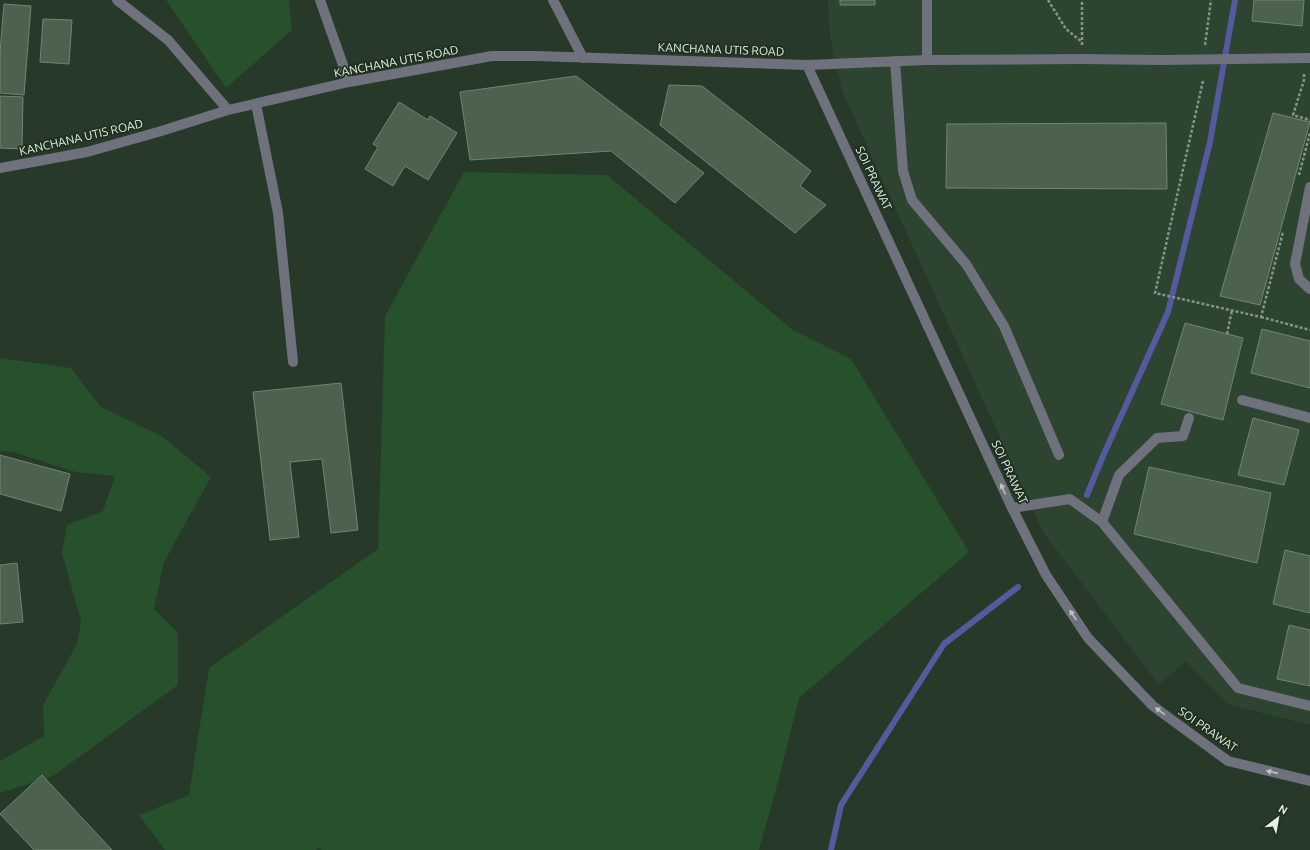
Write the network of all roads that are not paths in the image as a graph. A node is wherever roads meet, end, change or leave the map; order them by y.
1 (117, 0) edge
2 (320, 0) edge
3 (553, 0) edge
4 (927, 0) edge
5 (583, 58) junction
6 (1310, 58) edge
7 (927, 60) junction
8 (895, 61) junction
9 (807, 65) junction
10 (349, 82) junction
11 (256, 104) junction
12 (228, 110) junction
13 (0, 168) edge
14 (1310, 187) edge
15 (1309, 202) edge
16 (1310, 289) edge
17 (293, 362) dead end
18 (1242, 400) dead end
19 (1188, 418) dead end
20 (1310, 418) edge
21 (1059, 455) dead end
22 (1012, 508) junction
23 (1102, 522) junction
24 (1310, 706) edge
25 (1310, 781) edge

1 - 12 street
2 - 10 street
3 - 5 street
4 - 7 street
5 - 9 street, KANCHANA UTIS ROAD
5 - 10 street, KANCHANA UTIS ROAD
6 - 7 street, KANCHANA UTIS ROAD
7 - 8 street, KANCHANA UTIS ROAD
8 - 9 street, KANCHANA UTIS ROAD
8 - 21 street
22 -> 9 street, SOI PRAWAT
10 - 11 street, KANCHANA UTIS ROAD
11 - 12 street, KANCHANA UTIS ROAD
11 - 17 street
12 - 13 street, KANCHANA UTIS ROAD
14 - 15 street
15 - 16 street
18 - 20 street
19 - 23 street
22 - 23 street
25 -> 22 street, SOI PRAWAT
23 - 24 street

